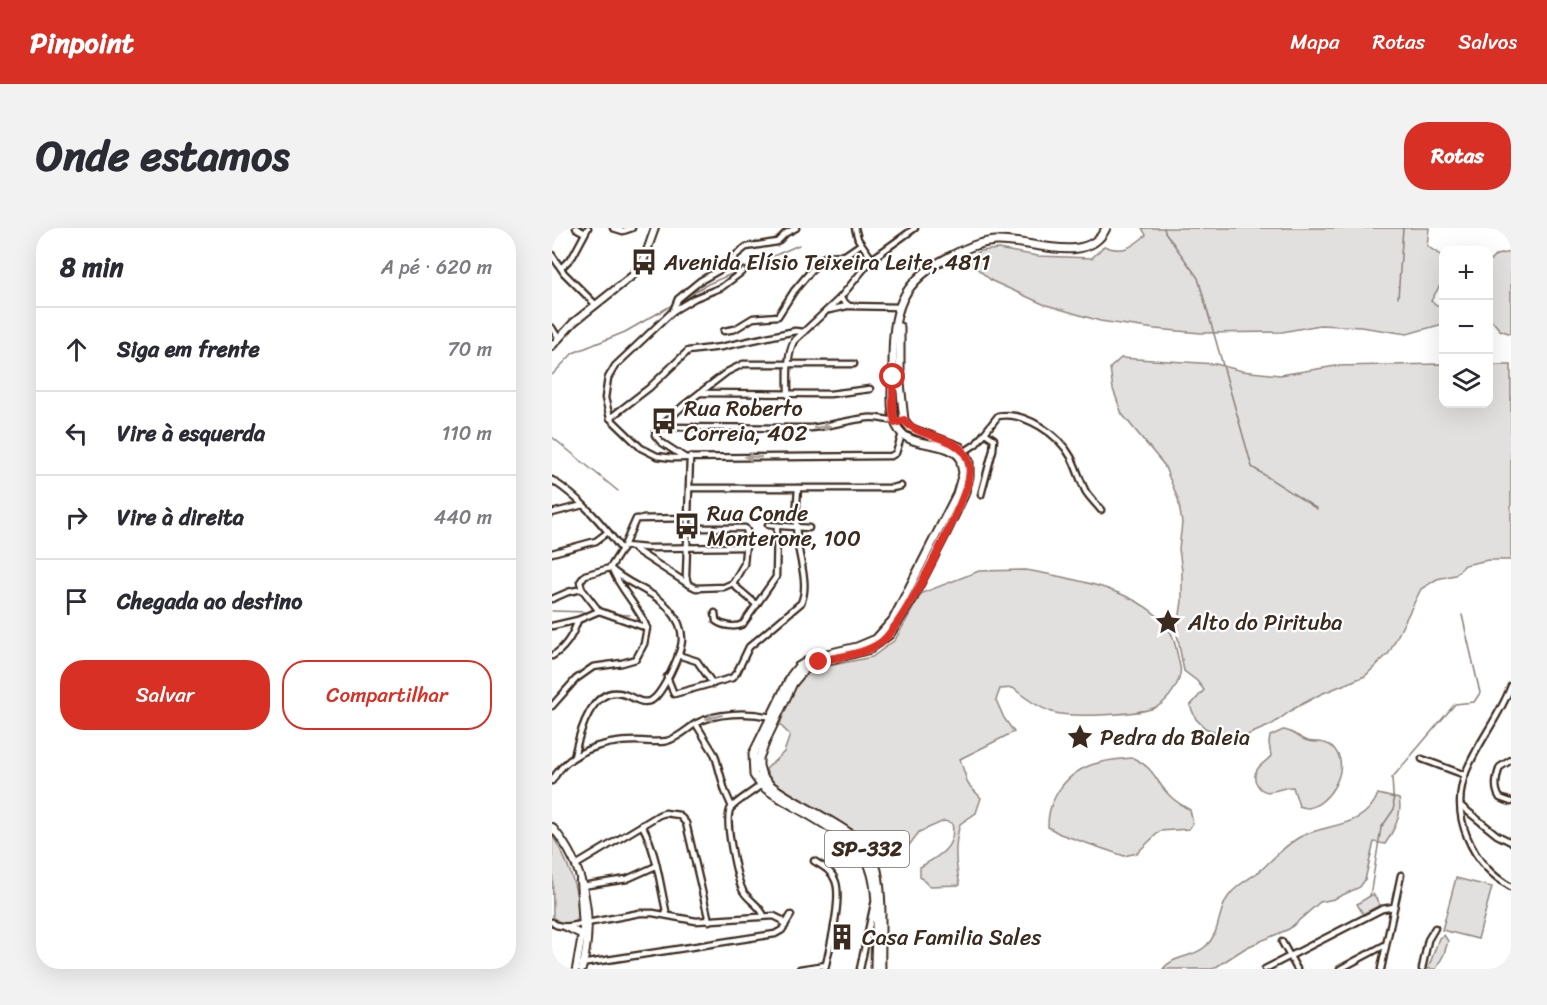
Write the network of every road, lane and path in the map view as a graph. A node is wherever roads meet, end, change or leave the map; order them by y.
1 (576, 228) edge
2 (613, 228) edge
3 (632, 228) edge
4 (655, 228) edge
5 (796, 228) edge
6 (855, 228) edge
7 (915, 228) edge
8 (1106, 228) edge
9 (587, 230) edge
10 (861, 244) junction
11 (552, 255) edge
12 (872, 259) junction
13 (561, 268) junction
14 (743, 271) dead end
15 (840, 298) junction
16 (596, 305) junction
17 (849, 306) junction
18 (900, 307) junction
19 (828, 310) junction
20 (673, 311) junction
21 (552, 328) edge
22 (724, 331) dead end
23 (804, 332) junction
24 (559, 339) junction
25 (552, 345) edge
26 (789, 362) junction
27 (854, 364) dead end
28 (870, 389) dead end
29 (700, 393) junction
30 (788, 395) junction
31 (610, 418) junction
32 (904, 420) junction
33 (895, 423) junction
34 (659, 427) junction
35 (985, 433) junction
36 (902, 434) junction
37 (928, 436) junction
38 (964, 452) junction
39 (684, 457) junction
40 (690, 457) junction
41 (552, 480) edge
42 (902, 486) dead end
43 (798, 488) junction
44 (690, 489) junction
45 (981, 495) dead end
46 (583, 505) junction
47 (1101, 510) dead end
48 (552, 513) edge
49 (689, 518) junction
50 (768, 525) dead end
51 (777, 526) junction
52 (688, 528) junction
53 (796, 528) junction
54 (809, 528) dead end
55 (608, 532) junction
56 (632, 547) junction
57 (746, 547) junction
58 (623, 548) junction
59 (688, 548) junction
60 (552, 553) edge
61 (612, 569) junction
62 (733, 583) junction
63 (688, 584) junction
64 (582, 589) junction
65 (552, 599) edge
66 (756, 604) junction
67 (599, 611) junction
68 (715, 613) dead end
69 (578, 620) junction
70 (552, 626) edge
71 (647, 628) junction
72 (678, 655) junction
73 (552, 656) edge
74 (667, 676) junction
75 (713, 684) junction
76 (1511, 688) edge
77 (552, 706) edge
78 (774, 718) junction
79 (696, 724) junction
80 (574, 757) junction
81 (1422, 759) dead end
82 (1511, 760) edge
83 (753, 768) junction
84 (554, 774) edge
85 (1465, 775) junction
86 (552, 781) edge
87 (763, 783) junction
88 (751, 793) junction
89 (1511, 802) edge
90 (1461, 806) junction
91 (732, 808) junction
92 (1475, 816) junction
93 (1463, 823) junction
94 (642, 825) junction
95 (552, 827) edge
96 (1511, 842) edge
97 (814, 861) dead end
98 (576, 865) junction
99 (656, 866) junction
100 (1401, 875) dead end
101 (581, 884) junction
102 (1511, 886) edge
103 (1394, 907) junction
104 (667, 915) junction
105 (791, 915) dead end
106 (764, 916) junction
107 (872, 919) junction
108 (709, 921) junction
109 (552, 922) edge
110 (586, 923) junction
111 (785, 926) junction
112 (567, 927) junction
113 (1435, 928) dead end
114 (583, 935) junction
115 (1282, 942) dead end
116 (1385, 945) junction
117 (1290, 956) junction
118 (580, 967) edge
119 (826, 967) edge
120 (800, 969) edge
121 (860, 969) edge
122 (875, 969) edge
123 (881, 969) edge
124 (1266, 969) edge
125 (1297, 969) edge
126 (1340, 969) edge
127 (1381, 969) edge
128 (1422, 969) edge

1 - 9 street
2 - 3 street
4 - 16 main road
5 - 20 street
6 - 10 street
7 - 12 street
8 - 18 main road
9 - 13 street
10 - 12 street
10 - 22 street
11 - 13 street
12 - 15 street
13 - 16 street
14 - 20 street
15 - 17 street
15 - 19 street
16 - 24 main road
17 - 18 street
17 - 19 street
18 - 32 main road
18 - 33 main road
19 - 23 street
20 - 31 street
21 - 24 street
23 - 26 street
23 - 31 street
24 - 25 main road
26 - 27 street
26 - 29 street
26 - 30 street
28 - 30 street
29 - 30 street
29 - 34 street
31 - 39 street
32 - 33 street
32 - 37 main road
34 -> 33 street
33 - 36 main road
34 - 39 street
35 - 38 street
35 - 45 street
35 - 47 street
36 - 37 main road
36 -> 40 street
36 - 78 main road
37 - 38 main road
38 - 78 main road
39 - 40 street
40 - 44 street
41 - 46 street
42 - 43 street
43 - 44 street
43 - 53 street
44 - 49 street
46 - 48 street
46 - 55 street
49 - 52 street
49 - 58 street
50 - 51 street
51 - 53 street
51 - 66 street
52 - 57 street
52 - 59 street
53 - 54 street
53 - 75 street
55 - 58 street
55 - 60 street
56 - 58 street
56 - 59 street
56 - 63 street
57 - 59 street
57 - 62 street
58 - 61 street
59 - 63 street
61 - 64 street
61 - 71 street
61 - 72 street
62 - 63 street
62 - 66 street
64 - 65 street
64 - 67 street
66 - 68 street
67 - 69 street
67 - 71 street
69 - 70 street
69 - 73 street
71 - 77 street
72 - 74 street
72 - 75 street
74 - 75 street
74 - 80 street
76 - 85 street
78 -> 79 street
78 - 83 main road
78 - 87 main road
79 - 80 street
79 - 91 street
80 - 84 street
81 - 85 street
82 - 89 street
83 - 87 main road, SP-332
83 - 88 street
84 - 86 street
85 - 90 street
87 - 88 street
87 - 107 main road, SP-332
87 - 123 main road, SP-332
88 - 91 street
90 - 92 street
90 - 93 street
91 - 106 street
92 - 93 street
92 - 96 street
93 - 102 street
94 - 98 street
94 - 99 street
94 - 108 street
95 - 98 main road
97 - 119 street
98 - 101 main road
99 - 101 street
99 - 104 street
100 - 103 street
101 - 110 main road
103 - 116 street
103 - 117 street
104 - 108 street
104 - 110 street
105 - 111 street
106 - 108 street
106 - 111 street
107 - 121 street
107 - 122 main road, SP-332
109 - 112 street
110 - 112 street
110 - 114 main road
110 - 118 main road
111 - 118 street
112 - 114 main road
113 - 128 street
114 - 118 main road
115 - 117 street
116 - 126 street
116 - 127 street
117 - 124 street
117 - 125 street
119 - 120 street

